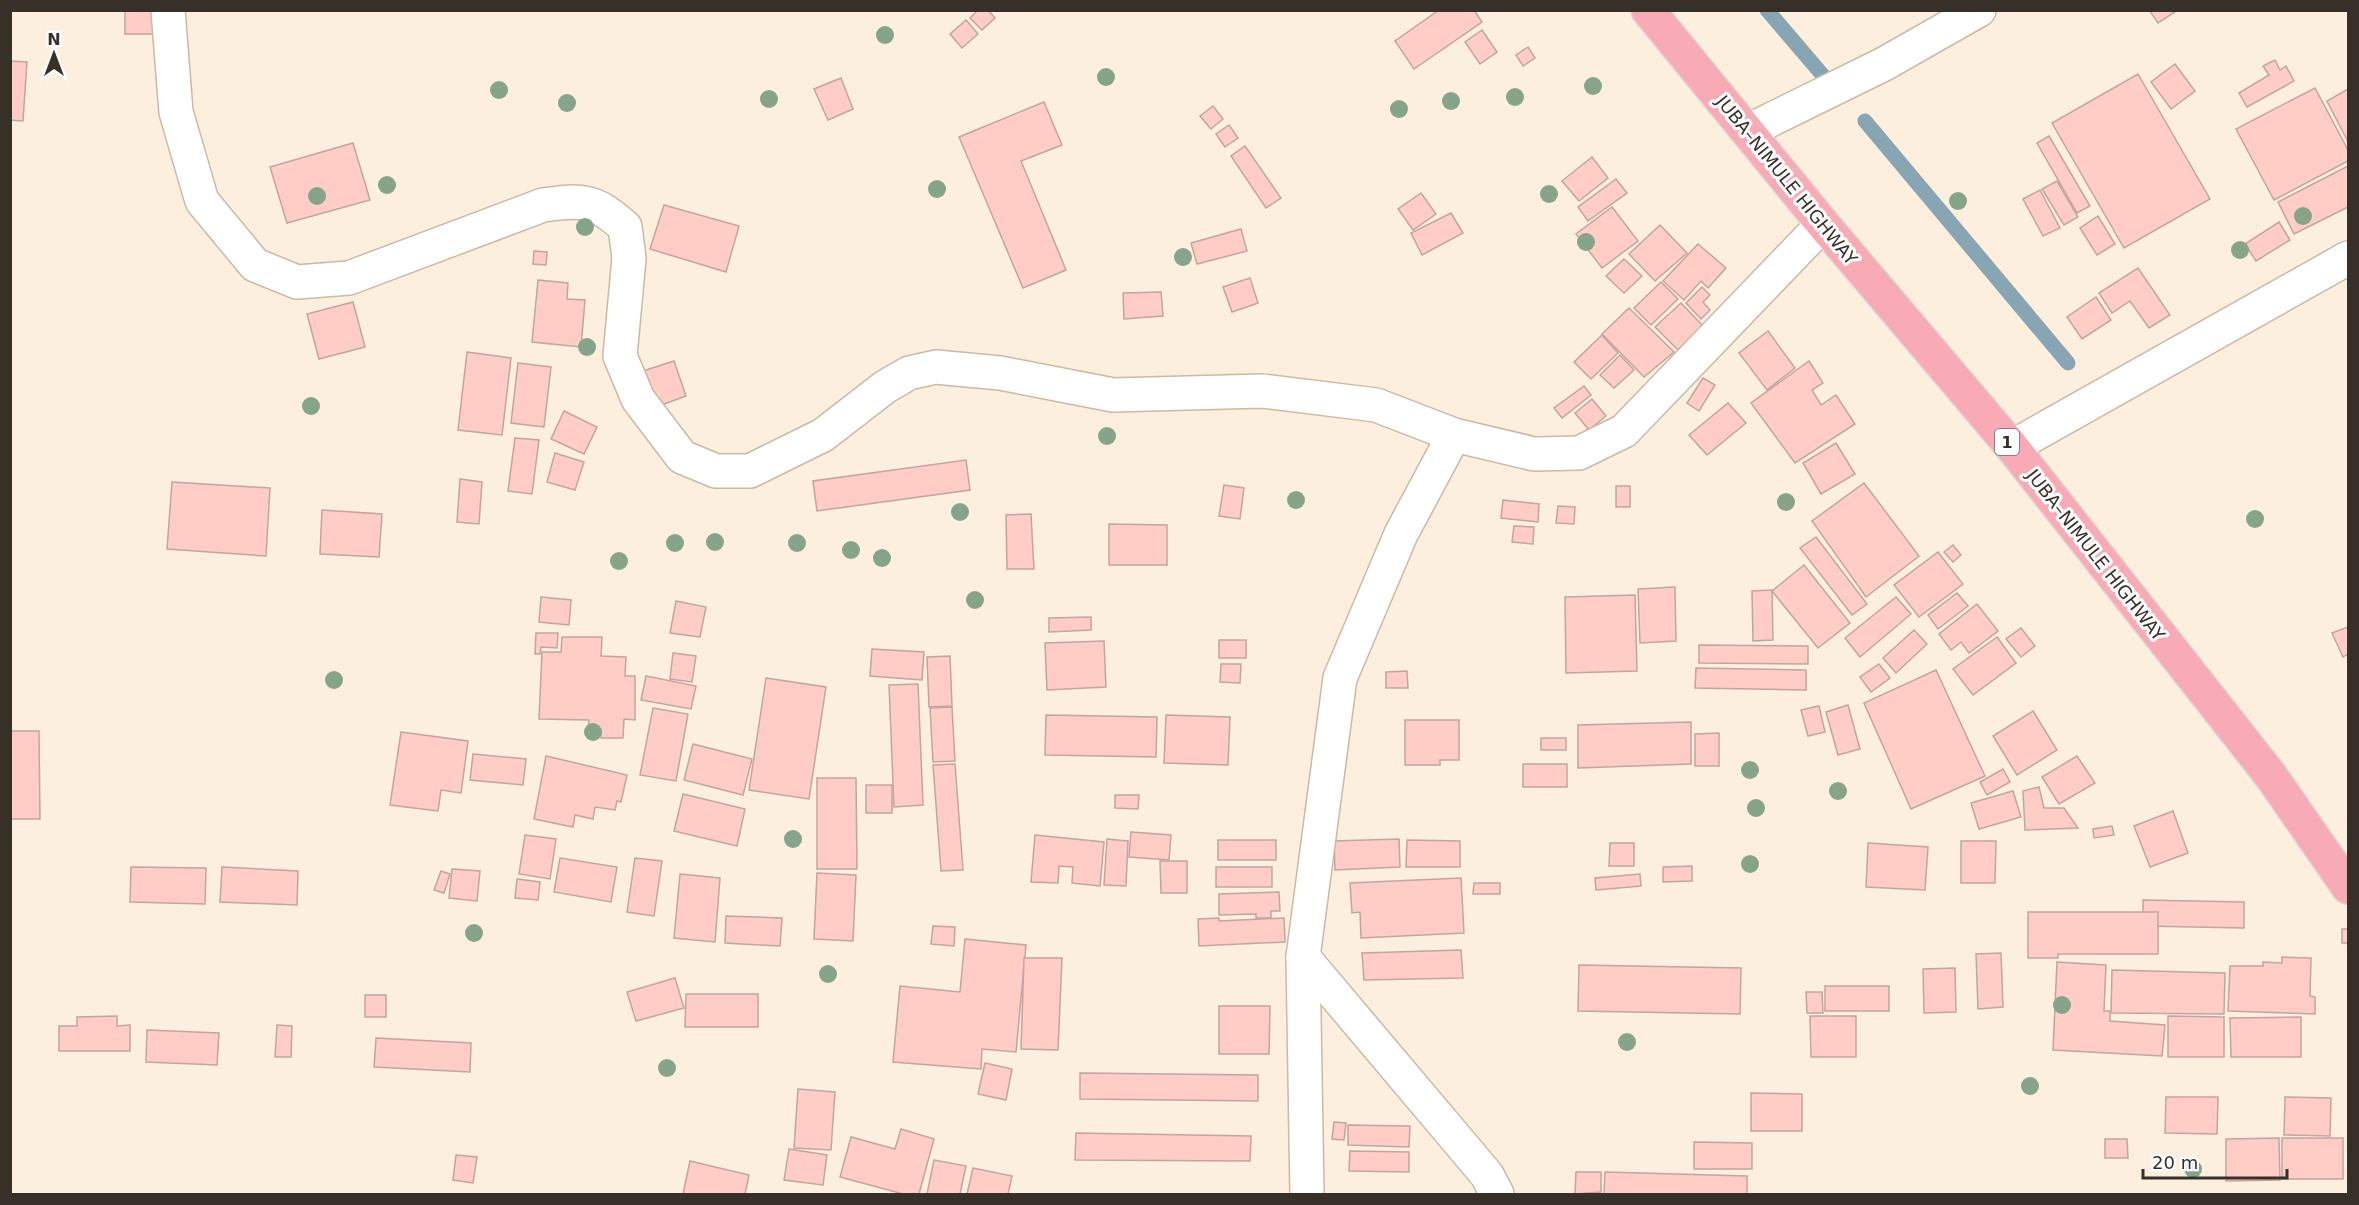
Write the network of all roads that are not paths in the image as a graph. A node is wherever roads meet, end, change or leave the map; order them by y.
1 (168, 10) edge
2 (1648, 10) edge
3 (1979, 10) edge
4 (1748, 131) junction
5 (1823, 225) junction
6 (2349, 258) edge
7 (1454, 435) junction
8 (2012, 447) junction
9 (2349, 887) edge
10 (1303, 957) junction
11 (1307, 1194) edge
12 (1497, 1194) edge

1 - 7 street
2 - 4 main road, JUBA–NIMULE HIGHWAY / 1
3 - 4 street
4 - 5 main road, JUBA–NIMULE HIGHWAY / 1
5 - 7 street
5 - 8 main road, JUBA–NIMULE HIGHWAY / 1
6 - 8 street
7 - 10 street
8 - 9 main road, JUBA–NIMULE HIGHWAY / 1
10 - 11 street
10 - 12 street

